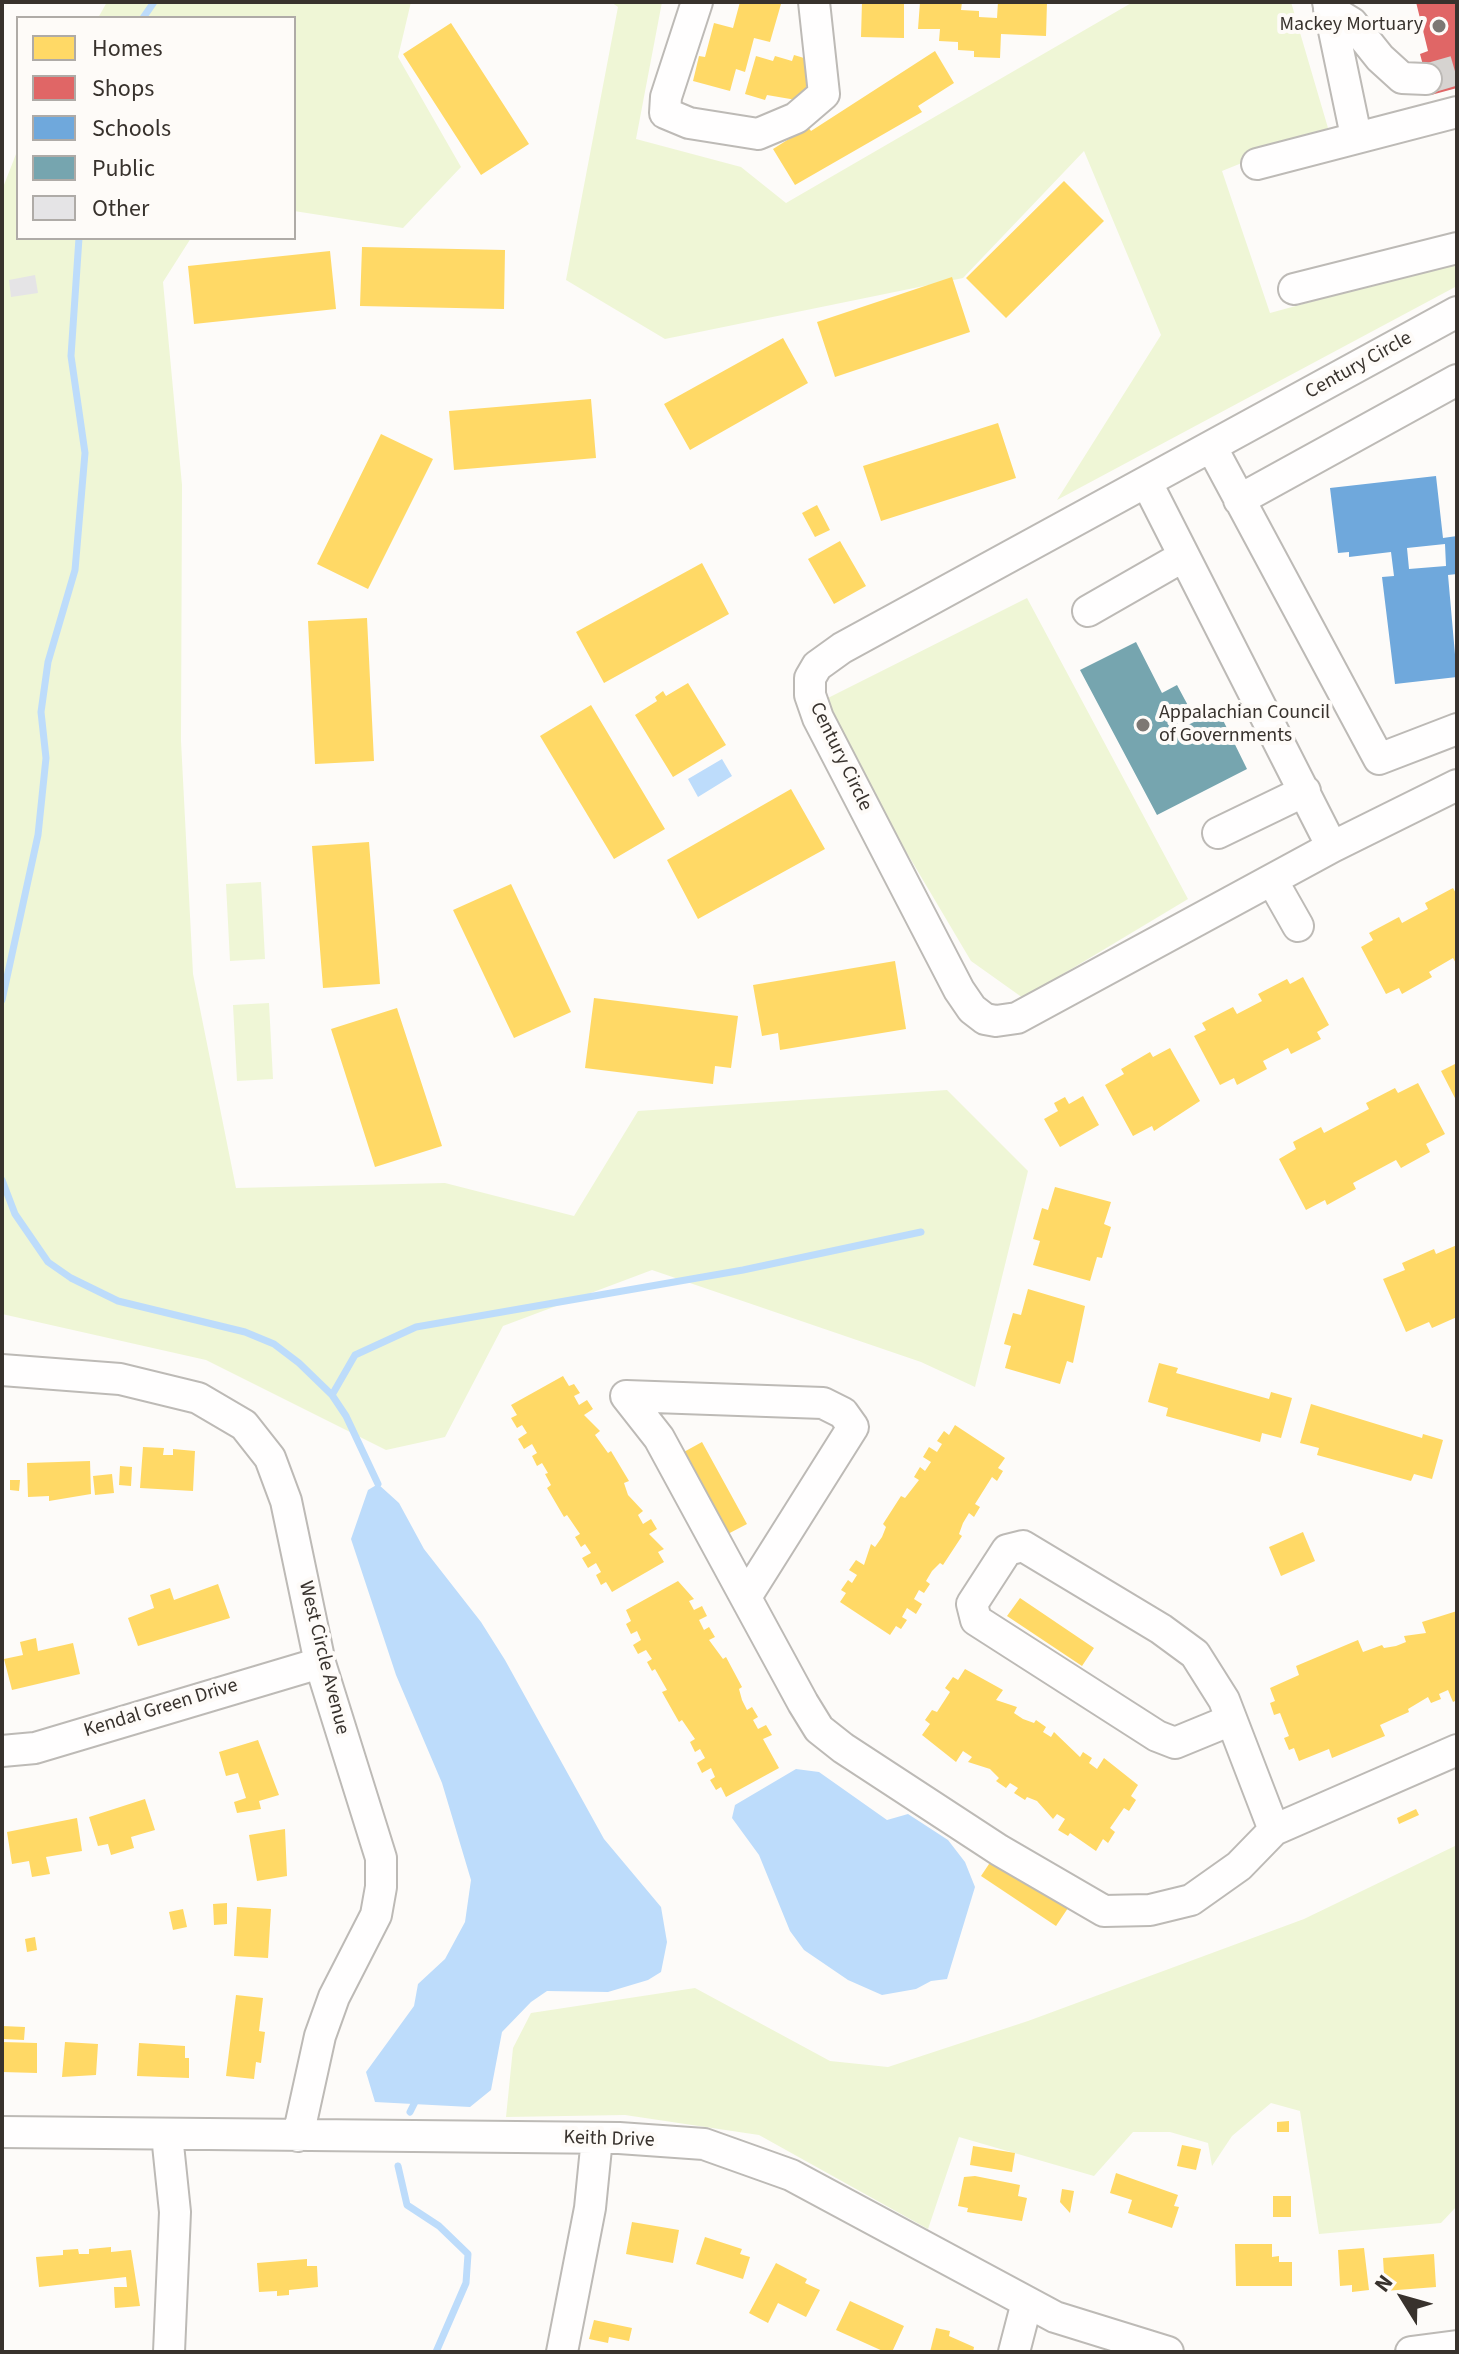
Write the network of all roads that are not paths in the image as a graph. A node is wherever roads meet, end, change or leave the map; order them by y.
1 (697, 2) edge
2 (814, 2) edge
3 (1328, 6) edge
4 (1426, 79) tunnel mouth
5 (1457, 112) edge
6 (1356, 136) junction
7 (1257, 164) dead end
8 (1457, 248) edge
9 (1294, 289) dead end
10 (1457, 312) edge
11 (1457, 380) edge
12 (1212, 448) junction
13 (1147, 483) junction
14 (1239, 500) junction
15 (1184, 556) junction
16 (1088, 611) dead end
17 (1457, 729) edge
18 (1457, 785) edge
19 (1305, 791) junction
20 (1218, 833) dead end
21 (1332, 847) junction
22 (1272, 880) junction
23 (1298, 926) dead end
24 (2, 1370) edge
25 (746, 1597) junction
26 (320, 1663) junction
27 (1231, 1720) junction
28 (1457, 1750) edge
29 (2, 1751) edge
30 (1274, 1830) junction
31 (2, 2132) edge
32 (167, 2135) junction
33 (298, 2136) junction
34 (597, 2138) junction
35 (1027, 2302) junction
36 (1457, 2346) edge
37 (169, 2352) edge
38 (562, 2352) edge
39 (1014, 2352) edge
40 (1168, 2352) edge
41 (1411, 2352) edge

1 - 2 street
3 - 4 street
3 - 6 street
5 - 6 street
6 - 7 street
8 - 9 street
10 - 12 street, Century Circle
11 - 14 street
12 - 13 street, Century Circle
12 - 14 street
13 - 15 street
13 - 22 street, Century Circle
14 - 17 street
15 - 16 street
15 - 19 street
18 - 21 street, Century Circle
19 - 20 street
19 - 21 street
21 - 22 street, Century Circle
22 - 23 street
24 - 26 street, West Circle Avenue
25 - 25 street
25 - 30 street
26 - 29 street, Kendal Green Drive
26 - 33 street, West Circle Avenue
27 - 27 street
27 - 30 street
28 - 30 street
31 - 32 street, Keith Drive
32 - 33 street, Keith Drive
32 - 37 street
33 - 34 street, Keith Drive
34 - 35 street, Keith Drive
34 - 38 street
35 - 39 street
35 - 40 street, Keith Drive
36 - 41 street

